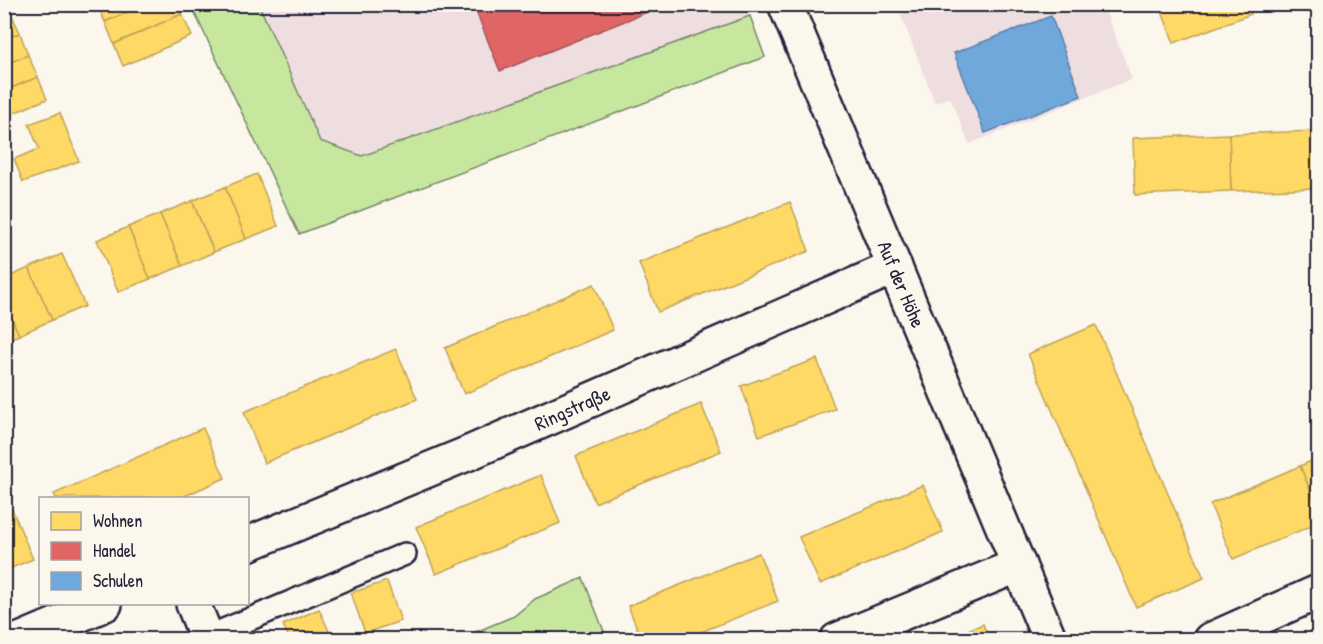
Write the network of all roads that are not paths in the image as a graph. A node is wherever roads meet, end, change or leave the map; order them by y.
1 (785, 4) edge
2 (895, 267) junction
3 (249, 544) edge
4 (405, 554) dead end
5 (1019, 564) junction
6 (1318, 592) edge
7 (100, 605) edge
8 (194, 605) edge
9 (20, 639) edge
10 (205, 639) edge
11 (837, 639) edge
12 (1050, 639) edge
13 (1210, 639) edge

1 - 2 street, Auf der Höhe
2 - 3 street, Ringstraße
2 - 5 street, Auf der Höhe
4 - 10 lane
5 - 11 street
5 - 12 street, Auf der Höhe
6 - 13 street
7 - 9 street
8 - 10 street

